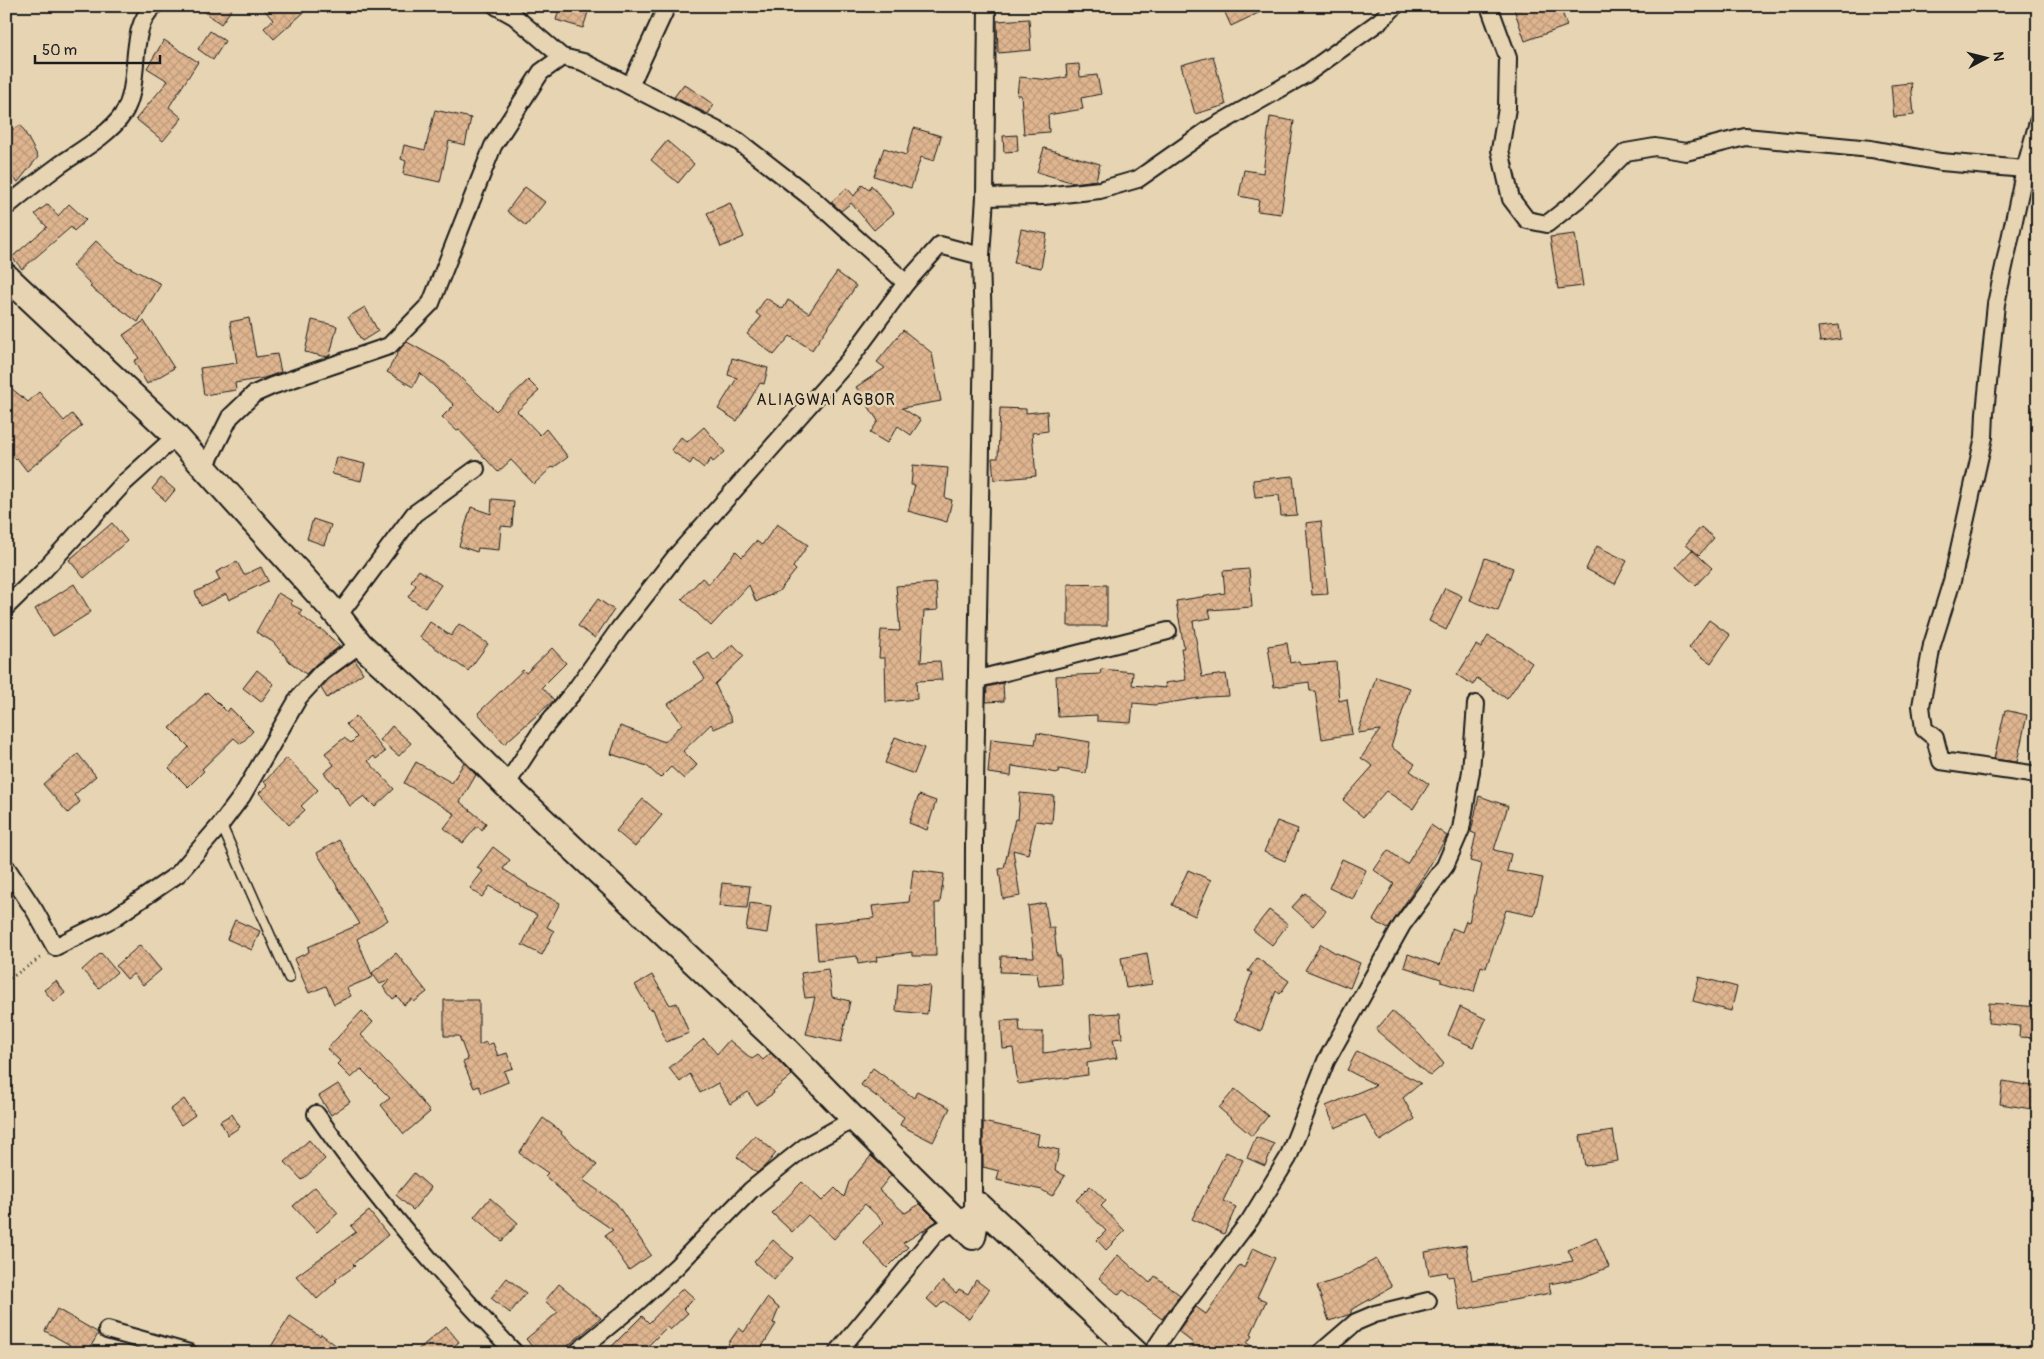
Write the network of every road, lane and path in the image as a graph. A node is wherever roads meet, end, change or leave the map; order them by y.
1 (154, 6) edge
2 (496, 6) edge
3 (667, 6) edge
4 (987, 6) edge
5 (1395, 6) edge
6 (1489, 6) edge
7 (562, 57) junction
8 (630, 86) junction
9 (2038, 122) edge
10 (2025, 169) junction
11 (985, 196) junction
12 (6, 206) edge
13 (981, 256) junction
14 (6, 276) edge
15 (906, 283) junction
16 (176, 436) junction
17 (205, 467) junction
18 (476, 468) dead end
19 (6, 607) edge
20 (338, 616) junction
21 (1168, 631) dead end
22 (360, 644) junction
23 (978, 679) junction
24 (1476, 704) dead end
25 (2038, 775) edge
26 (506, 785) junction
27 (221, 824) junction
28 (6, 867) edge
29 (55, 946) junction
30 (289, 978) dead end
31 (6, 981) edge
32 (316, 1114) dead end
33 (854, 1119) junction
34 (979, 1205) junction
35 (973, 1236) junction
36 (1428, 1301) dead end
37 (107, 1330) dead end
38 (189, 1353) edge
39 (515, 1353) edge
40 (576, 1353) edge
41 (837, 1353) edge
42 (1136, 1353) edge
43 (1152, 1353) edge
44 (1320, 1353) edge

1 - 12 street
2 - 7 street
3 - 8 street
4 - 11 street
5 - 11 street
6 - 10 street
7 - 8 street
7 - 17 street
8 - 15 street
9 - 10 street
10 - 25 street
11 - 13 street
13 - 15 street
13 - 23 street
14 - 16 street
15 - 26 street
16 - 17 street
16 - 19 street
17 - 20 street
18 - 20 street
20 - 22 street
21 - 23 street
22 - 26 street
22 - 27 street
23 - 35 street
24 - 43 street
26 - 33 street
27 - 29 street
27 - 30 lane
28 - 29 street
29 - 31 path
32 - 39 street
33 - 35 street
33 - 40 street
34 - 35 street
34 - 41 street
34 - 42 street
36 - 44 street
37 - 38 street

